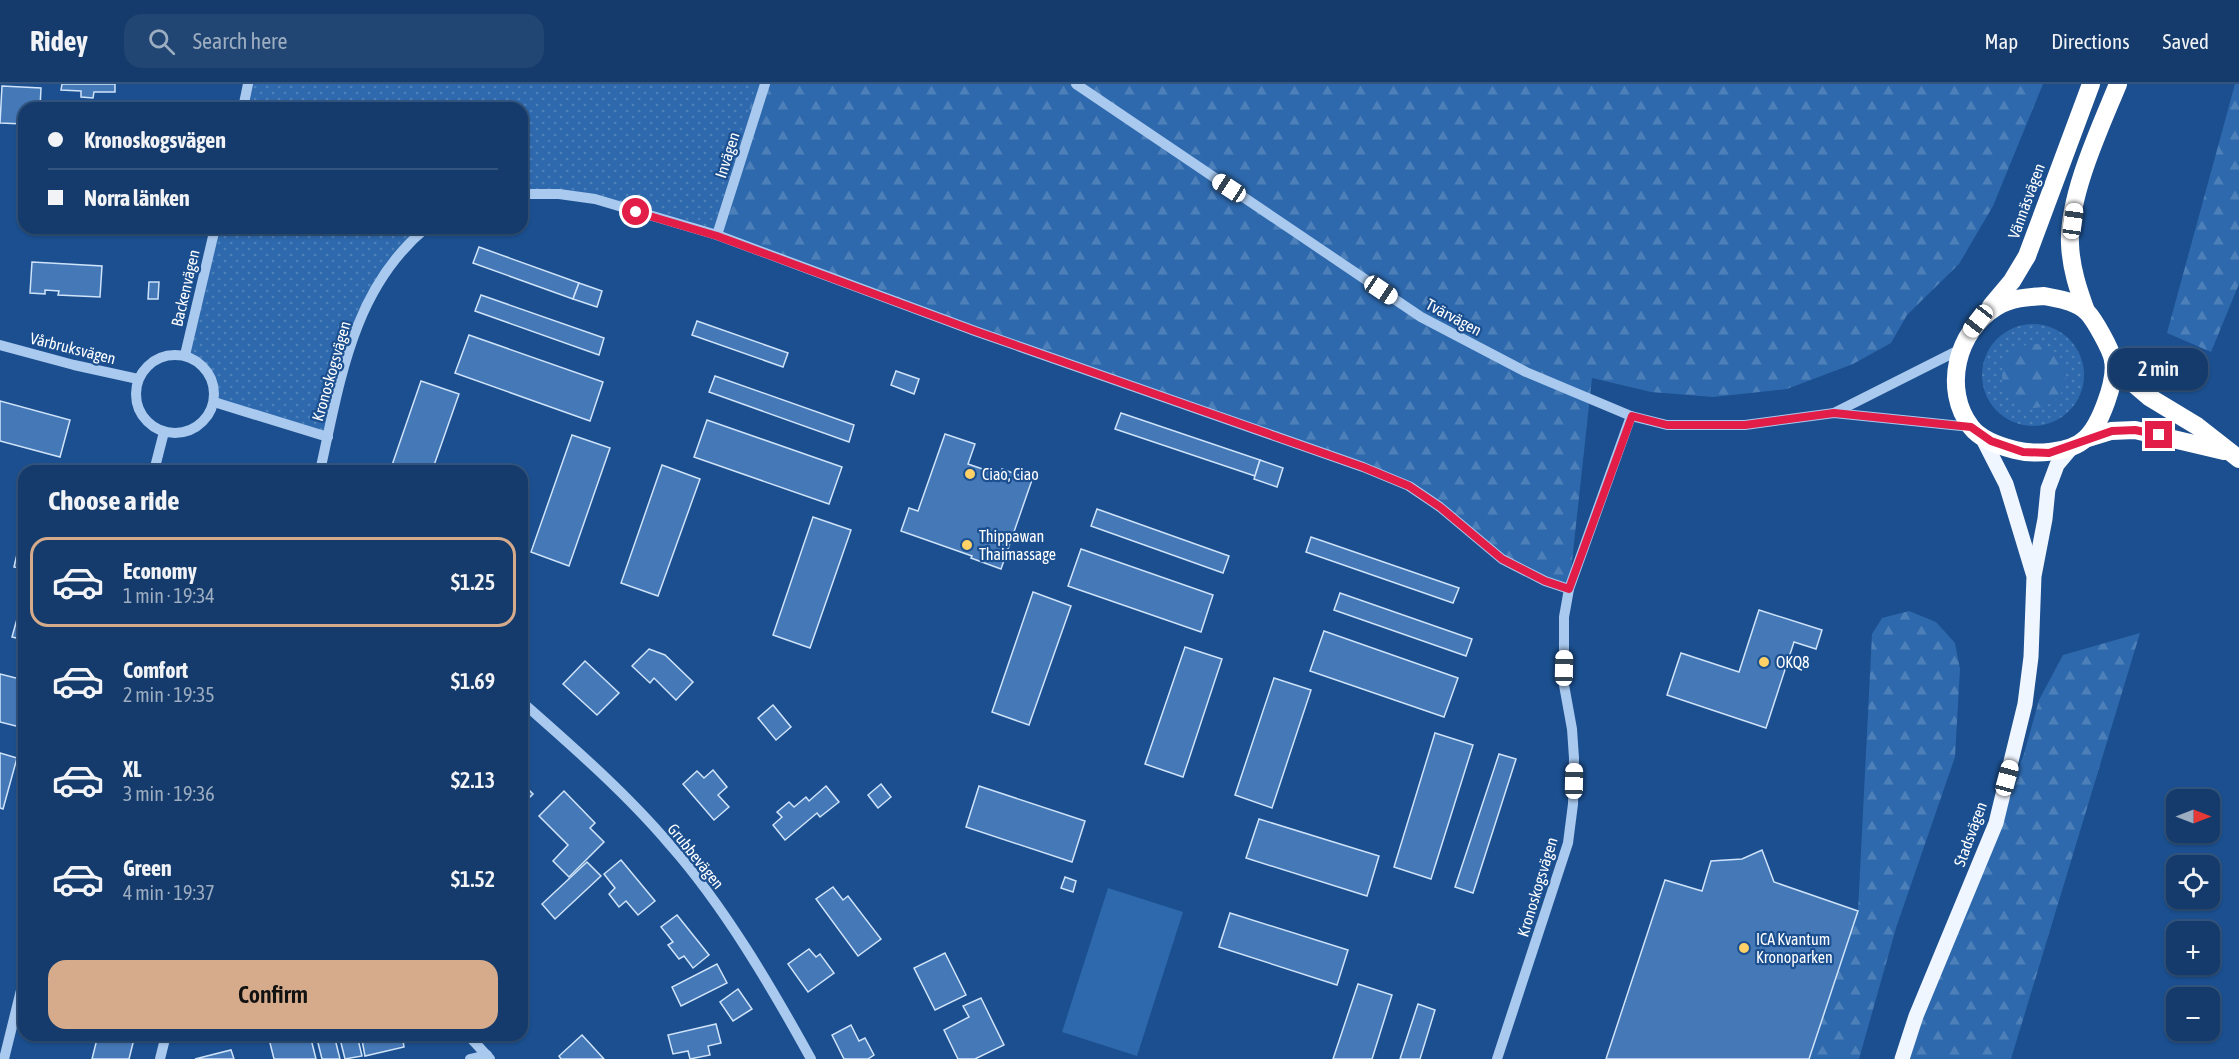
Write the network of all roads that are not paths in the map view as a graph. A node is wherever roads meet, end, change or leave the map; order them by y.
1 (248, 84) edge
2 (765, 84) edge
3 (1076, 84) edge
4 (2091, 84) edge
5 (2118, 84) edge
6 (244, 102) edge
7 (528, 194) edge
8 (214, 234) edge
9 (419, 234) edge
10 (717, 236) junction
11 (2086, 311) junction
12 (1978, 321) junction
13 (0, 345) edge
14 (1959, 350) junction
15 (185, 355) junction
16 (2113, 360) junction
17 (138, 379) junction
18 (214, 402) junction
19 (1834, 413) junction
20 (1632, 416) junction
21 (1976, 431) junction
22 (164, 432) junction
23 (328, 437) junction
24 (2079, 443) junction
25 (2234, 456) edge
26 (156, 465) edge
27 (321, 465) edge
28 (2034, 576) junction
29 (1569, 589) junction
30 (528, 708) edge
31 (18, 1001) edge
32 (164, 1041) edge
33 (474, 1041) edge
34 (489, 1057) edge
35 (3, 1059) edge
36 (160, 1059) edge
37 (470, 1059) edge
38 (811, 1059) edge
39 (1497, 1059) edge
40 (1902, 1059) edge

1 - 6 street
2 - 10 street, Invägen
3 - 20 street, Tvärvägen
4 - 12 highway, Vännäsvägen
5 - 11 highway
7 - 10 street
8 - 15 street, Backenvägen
9 - 23 street, Kronoskogsvägen
10 - 29 street
11 - 12 highway
11 - 16 highway
12 - 14 highway
13 - 17 street, Vårbruksvägen
14 - 19 street, Tvärvägen
14 - 21 highway
15 - 17 street
15 - 18 street
16 - 24 highway
16 - 25 highway
17 - 22 street
18 - 22 street
18 - 23 street
19 - 20 street, Tvärvägen
19 - 21 street, Tvärvägen
20 - 29 street, Kronoskogsvägen
21 - 24 highway
21 - 28 main road, Stadsvägen
22 - 26 street
23 - 27 street, Kronoskogsvägen
24 - 25 highway
24 - 28 main road, Stadsvägen
28 - 40 main road, Stadsvägen
29 - 39 street, Kronoskogsvägen
30 - 38 street, Grubbevägen
31 - 35 street
32 - 36 street
33 - 34 street
34 - 37 street

